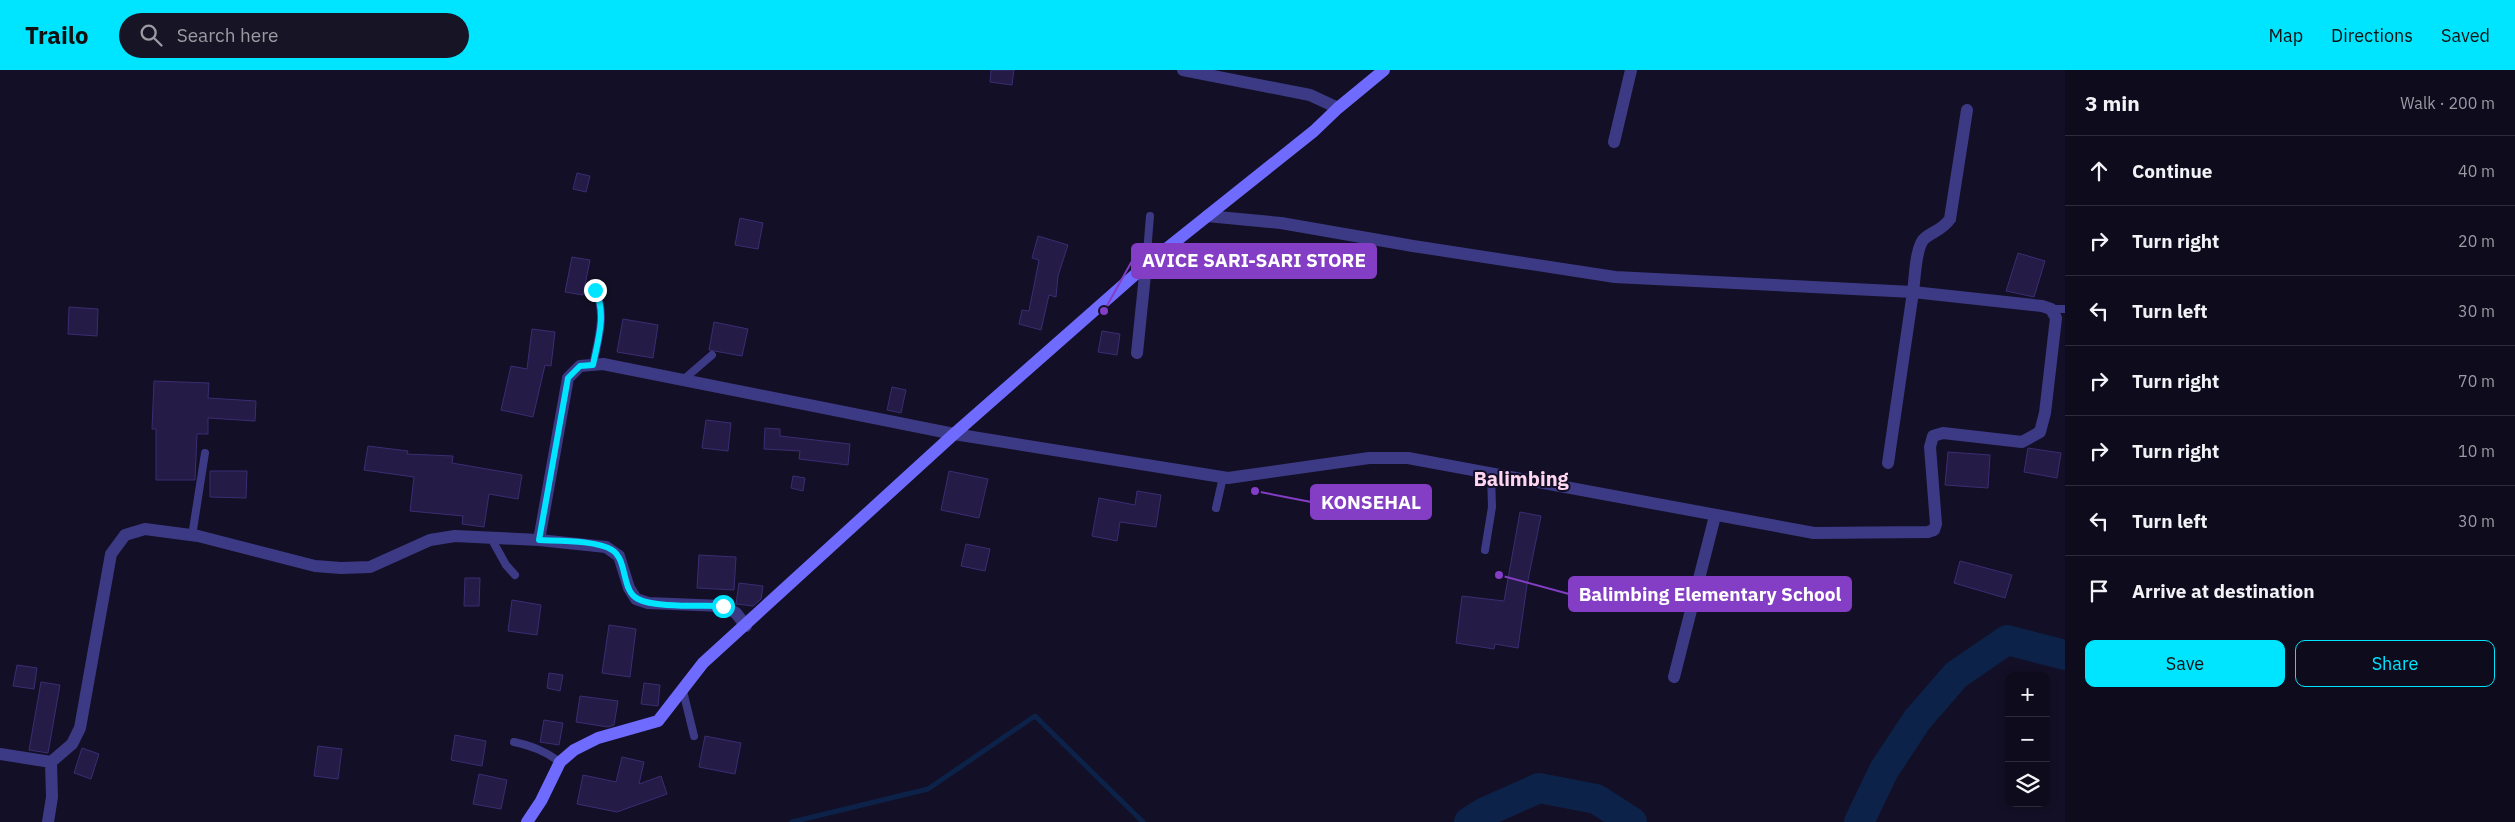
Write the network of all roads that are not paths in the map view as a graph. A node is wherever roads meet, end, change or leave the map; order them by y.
1 (1183, 70) edge
2 (1384, 70) edge
3 (1632, 70) edge
4 (1338, 108) junction
5 (1967, 110) dead end
6 (1614, 142) dead end
7 (1150, 216) dead end
8 (1207, 216) junction
9 (1146, 265) junction
10 (595, 290) dead end
11 (1913, 292) junction
12 (2051, 309) junction
13 (2065, 309) edge
14 (1137, 353) dead end
15 (712, 355) dead end
16 (593, 365) junction
17 (683, 380) junction
18 (954, 434) junction
19 (205, 453) dead end
20 (1888, 463) dead end
21 (1491, 474) junction
22 (1223, 477) junction
23 (1216, 508) dead end
24 (1715, 516) junction
25 (192, 536) junction
26 (491, 538) junction
27 (539, 540) junction
28 (1485, 550) dead end
29 (515, 575) dead end
30 (746, 626) junction
31 (1674, 677) dead end
32 (683, 691) junction
33 (694, 736) dead end
34 (514, 742) dead end
35 (0, 754) edge
36 (51, 762) junction
37 (560, 762) junction
38 (48, 822) edge
39 (527, 822) edge

1 - 4 street
2 - 4 street
3 - 6 street
4 - 8 street
5 - 11 street
7 - 9 lane
8 - 9 street
8 - 11 street
9 - 14 street
9 - 18 street
10 - 16 lane
11 - 12 street
11 - 20 street
12 - 13 lane
12 - 24 street
15 - 17 lane
16 - 17 street
16 - 27 street
17 - 18 street
18 - 22 street
18 - 30 street
19 - 25 lane
21 - 22 street
21 - 24 street
21 - 28 lane
22 - 23 lane
24 - 31 street
25 - 26 street
25 - 36 street
26 - 27 street
26 - 29 lane
27 - 30 street
30 - 32 street
32 - 33 lane
32 - 37 street
34 - 37 lane
35 - 36 street
36 - 38 street
37 - 39 street

